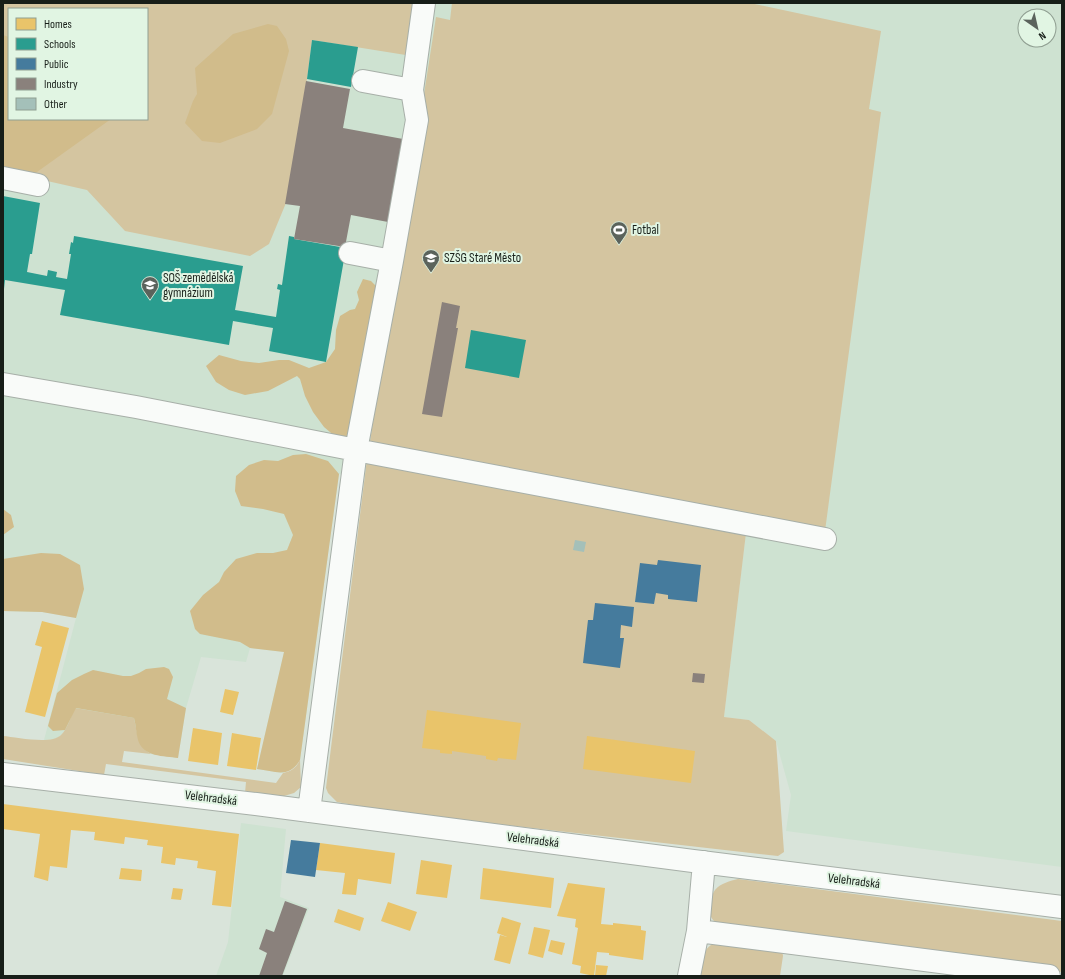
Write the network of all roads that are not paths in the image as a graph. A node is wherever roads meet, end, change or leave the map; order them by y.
1 (424, 3) edge
2 (364, 81) dead end
3 (412, 90) junction
4 (3, 178) edge
5 (38, 185) dead end
6 (350, 253) dead end
7 (392, 261) junction
8 (3, 384) edge
9 (356, 450) junction
10 (825, 539) dead end
11 (3, 774) edge
12 (309, 811) junction
13 (704, 862) junction
14 (1062, 907) edge
15 (698, 932) junction
16 (689, 976) edge
17 (1049, 976) edge

1 - 3 street
2 - 3 street
3 - 7 street
4 - 5 street
6 - 7 street
7 - 9 street
8 - 9 street
9 - 10 street
9 - 12 street
11 - 12 street, Velehradská
12 - 13 street, Velehradská
13 - 14 street, Velehradská
13 - 15 street
15 - 16 street
15 - 17 street

